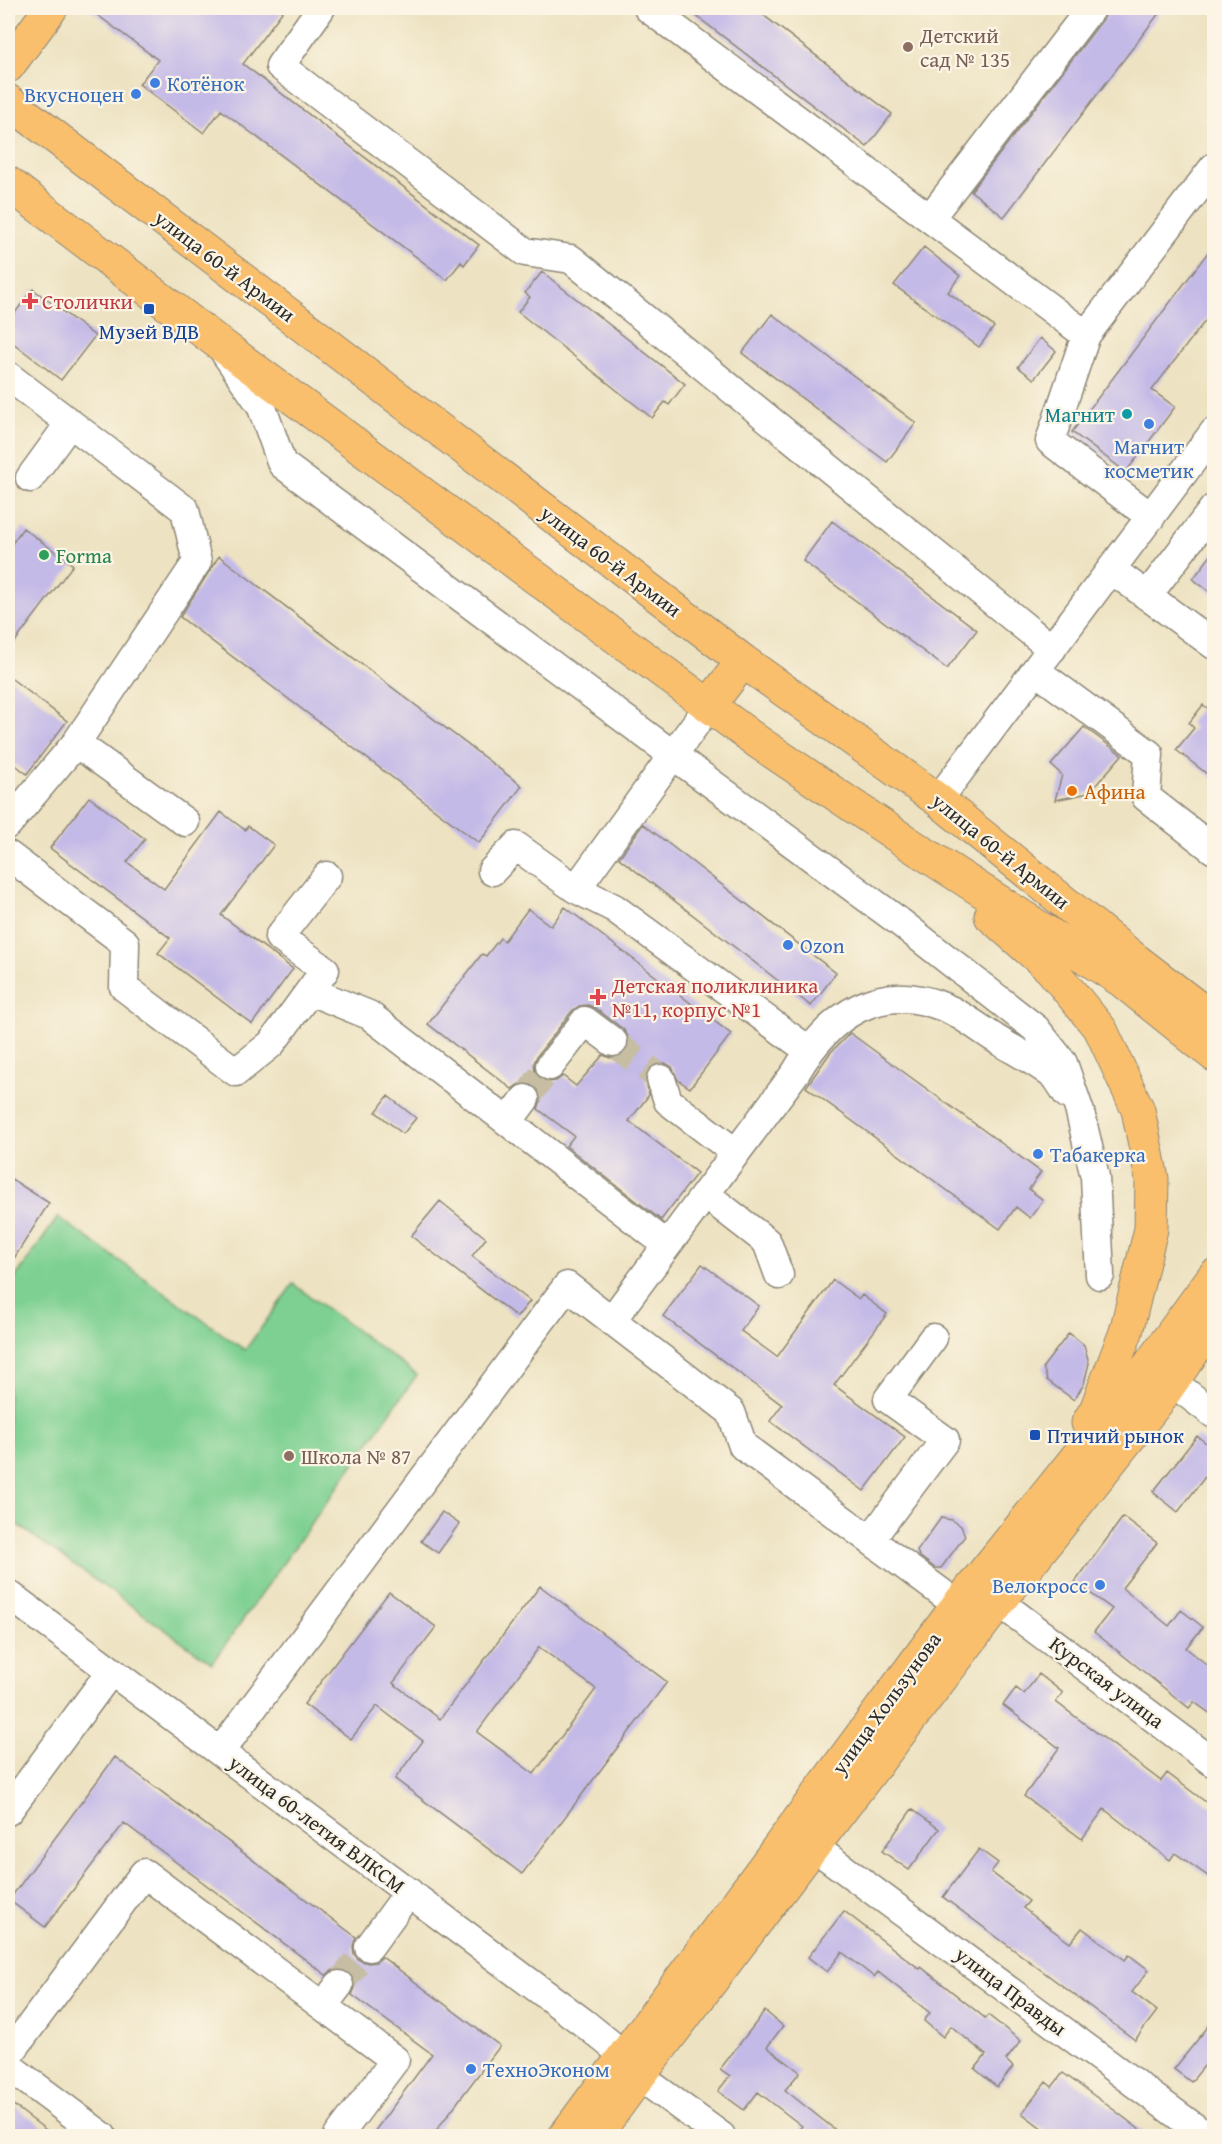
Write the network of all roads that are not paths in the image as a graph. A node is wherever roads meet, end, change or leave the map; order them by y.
1 (23, 8) edge
2 (51, 8) edge
3 (321, 8) edge
4 (648, 8) edge
5 (1091, 8) edge
6 (8, 29) edge
7 (8, 66) edge
8 (8, 101) edge
9 (1215, 167) edge
10 (8, 183) edge
11 (930, 218) junction
12 (1086, 335) junction
13 (216, 341) junction
14 (8, 376) edge
15 (70, 423) junction
16 (1215, 432) edge
17 (30, 478) dead end
18 (1215, 508) edge
19 (1151, 517) junction
20 (1112, 570) junction
21 (1147, 596) junction
22 (1215, 645) edge
23 (1052, 649) junction
24 (743, 661) junction
25 (1036, 671) junction
26 (710, 705) junction
27 (76, 743) junction
28 (673, 755) junction
29 (938, 800) junction
30 (9, 819) edge
31 (185, 822) dead end
32 (911, 845) junction
33 (1215, 850) edge
34 (8, 855) edge
35 (492, 871) dead end
36 (327, 876) dead end
37 (576, 889) junction
38 (1137, 961) junction
39 (310, 992) junction
40 (1215, 992) edge
41 (1215, 1020) edge
42 (613, 1042) tunnel mouth
43 (808, 1050) junction
44 (1215, 1055) edge
45 (550, 1066) tunnel mouth
46 (661, 1079) tunnel mouth
47 (525, 1099) tunnel mouth
48 (1080, 1112) junction
49 (508, 1122) junction
50 (736, 1153) junction
51 (705, 1194) junction
52 (667, 1245) junction
53 (779, 1275) dead end
54 (1100, 1275) dead end
55 (1215, 1276) edge
56 (611, 1321) junction
57 (1215, 1322) edge
58 (933, 1338) dead end
59 (1172, 1382) junction
60 (1215, 1414) edge
61 (1031, 1514) junction
62 (870, 1540) junction
63 (8, 1594) edge
64 (999, 1602) junction
65 (958, 1605) junction
66 (111, 1671) junction
67 (220, 1752) junction
68 (1215, 1763) edge
69 (8, 1811) edge
70 (814, 1847) junction
71 (409, 1892) junction
72 (369, 1947) tunnel mouth
73 (8, 2056) edge
74 (8, 2066) edge
75 (632, 2066) junction
76 (102, 2136) edge
77 (338, 2136) edge
78 (565, 2136) edge
79 (595, 2136) edge
80 (721, 2136) edge
81 (1206, 2136) edge

1 - 6 main road
2 - 7 main road
3 - 23 street
4 - 11 street
5 - 11 street
8 - 24 main road, улица 60-й Армии
9 - 12 street
10 - 13 main road, улица 60-й Армии
11 - 12 street
12 - 19 street
13 - 26 main road, улица 60-й Армии
13 - 28 street
14 - 15 street
15 - 17 street
15 - 27 street
16 - 19 street
18 - 21 street
19 - 20 street
20 - 21 street
20 - 23 street
21 - 22 street
23 - 25 street
24 - 26 main road
24 - 29 main road, улица 60-й Армии
25 - 29 street
25 - 33 street
26 - 28 street
26 - 32 main road, улица 60-й Армии
27 - 30 street
27 - 31 street
28 - 37 street
28 - 48 street
29 - 38 main road, улица 60-й Армии
32 - 44 main road, улица 60-й Армии
32 - 61 main road
34 - 39 street
35 - 37 street
36 - 39 street
37 - 43 street
38 - 40 main road
38 - 41 main road, улица 60-й Армии
39 - 49 street
42 - 45 street
43 - 48 street
43 - 50 street
46 - 50 street
47 - 49 street
48 - 54 street
49 - 52 street
50 - 51 street
51 - 52 street
51 - 53 street
52 - 56 street
55 - 61 main road, улица Хользунова
56 - 62 street
56 - 67 street
57 - 59 main road, улица Хользунова
58 - 62 street
59 - 60 street
59 - 64 main road, улица Хользунова
61 - 65 main road, улица Хользунова
62 - 65 street
63 - 66 street, улица 60-летия ВЛКСМ
64 - 68 street, Курская улица
64 - 70 main road, улица Хользунова
65 - 75 main road, улица Хользунова
66 - 67 street, улица 60-летия ВЛКСМ
66 - 69 street
67 - 71 street, улица 60-летия ВЛКСМ
70 - 75 main road, улица Хользунова
70 - 81 street, улица Правды
71 - 72 street
71 - 75 street, улица 60-летия ВЛКСМ
73 - 77 street
74 - 76 street
75 - 78 main road, улица Хользунова
75 - 79 main road, улица Хользунова
75 - 80 street, улица 60-летия ВЛКСМ

